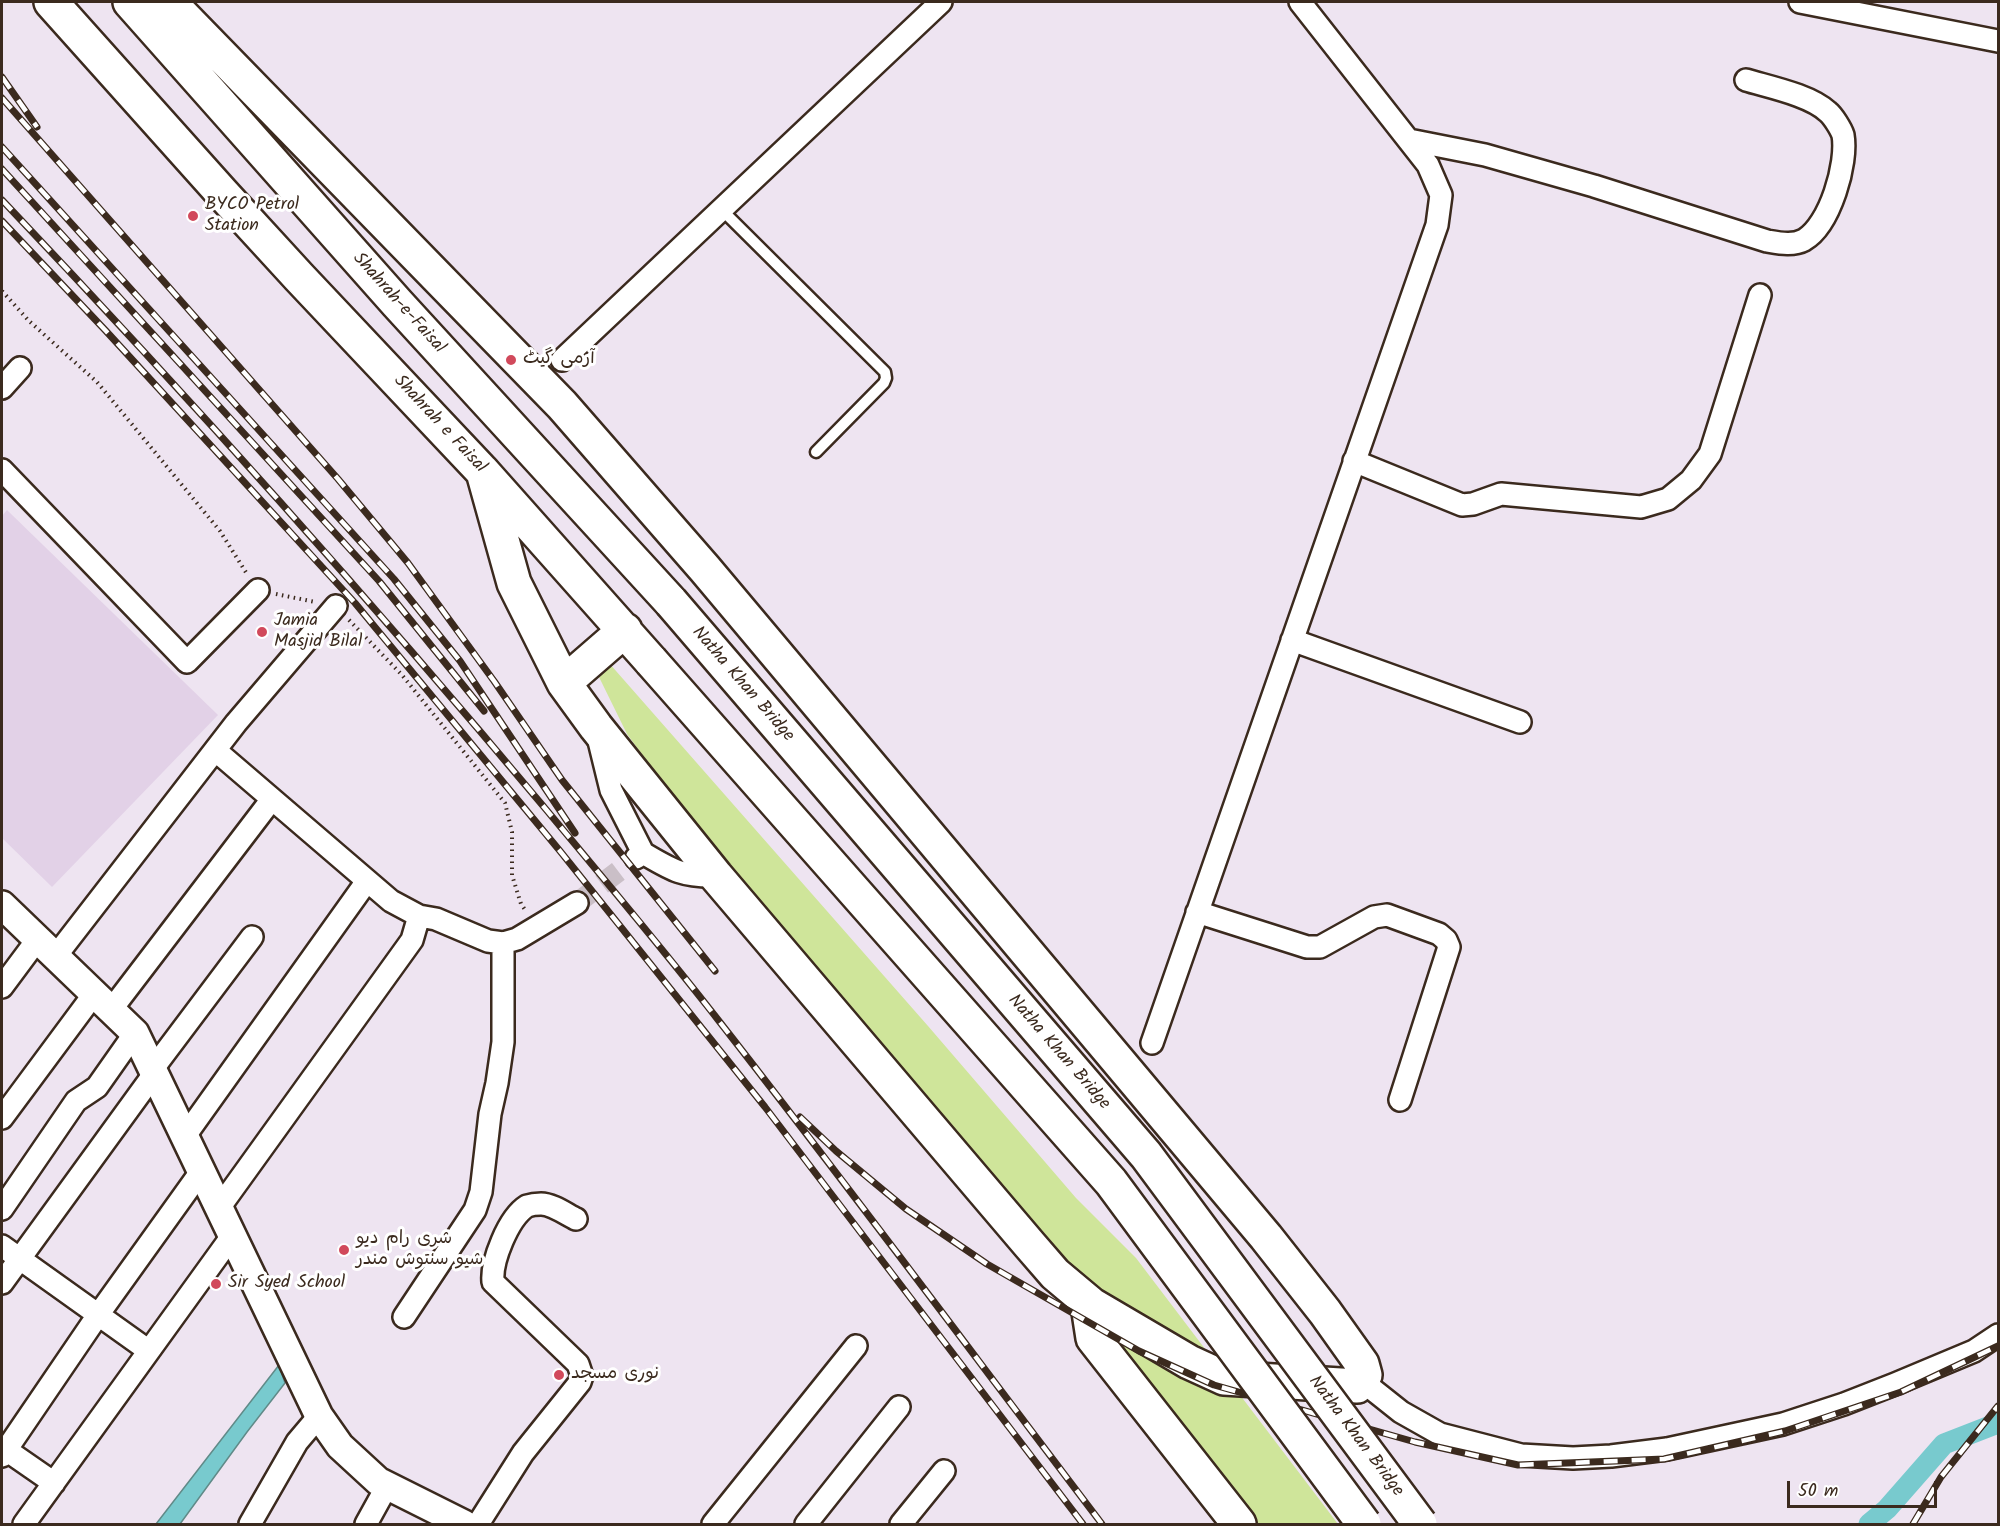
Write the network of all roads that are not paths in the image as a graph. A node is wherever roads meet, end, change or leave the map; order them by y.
1 (51, 2) edge
2 (130, 2) edge
3 (941, 2) edge
4 (1301, 2) edge
5 (1800, 2) edge
6 (172, 4) edge
7 (1998, 41) edge
8 (1746, 80) dead end
9 (1409, 140) junction
10 (721, 209) junction
11 (1760, 295) dead end
12 (562, 360) dead end
13 (20, 368) dead end
14 (2, 388) edge
15 (816, 452) dead end
16 (1354, 461) junction
17 (2, 470) edge
18 (483, 472) junction
19 (642, 497) junction
20 (608, 533) junction
21 (258, 590) road end
22 (671, 602) joint
23 (336, 606) road end
24 (625, 630) junction
25 (1292, 640) junction
26 (564, 683) junction
27 (1520, 722) dead end
28 (596, 727) junction
29 (215, 750) junction
30 (272, 799) junction
31 (716, 876) junction
32 (368, 881) junction
33 (577, 903) tunnel mouth
34 (2, 905) edge
35 (1197, 912) junction
36 (419, 916) junction
37 (252, 937) dead end
38 (503, 943) junction
39 (46, 949) junction
40 (5, 975) edge
41 (102, 1002) junction
42 (135, 1033) junction
43 (1152, 1042) dead end
44 (153, 1072) junction
45 (1400, 1100) dead end
46 (2, 1118) edge
47 (185, 1136) junction
48 (202, 1170) junction
49 (219, 1208) junction
50 (2, 1209) edge
51 (576, 1219) dead end
52 (232, 1236) junction
53 (2, 1246) edge
54 (19, 1259) junction
55 (2, 1283) edge
56 (1092, 1305) junction
57 (98, 1315) junction
58 (404, 1317) dead end
59 (1987, 1343) edge
60 (856, 1346) dead end
61 (149, 1350) junction
62 (1362, 1381) junction
63 (899, 1407) dead end
64 (319, 1416) junction
65 (3, 1452) edge
66 (944, 1471) dead end
67 (54, 1483) junction
68 (387, 1486) junction
69 (449, 1521) edge
70 (24, 1524) edge
71 (250, 1524) edge
72 (366, 1524) edge
73 (478, 1524) edge
74 (713, 1524) edge
75 (806, 1524) edge
76 (901, 1524) edge
77 (1239, 1524) edge
78 (1364, 1524) edge
79 (1420, 1524) edge

1 - 18 highway, Shahrah e Faisal
2 - 20 highway, Shahrah-e-Faisal
3 - 10 street
4 - 9 street
5 - 7 street
6 - 19 highway
8 - 9 street
9 - 16 street
10 - 12 street
10 - 15 lane
11 - 16 street
13 - 14 street
16 - 25 street
17 - 21 street
18 - 24 highway, Shahrah e Faisal
18 - 26 highway
19 - 20 highway
19 - 62 highway
20 - 22 highway, Shahrah-e-Faisal
22 - 79 highway, Natha Khan Bridge, bridge
23 - 29 street
24 - 26 highway
24 - 78 highway, Shahrah e Faisal, bridge
25 - 27 street
25 - 35 street
26 - 28 highway
28 - 31 highway
28 - 31 street
29 - 30 street
29 - 39 street
30 - 32 street
30 - 41 street
31 - 56 highway
32 - 36 street
32 - 47 street
33 - 38 street
34 - 39 street
35 - 43 street
35 - 45 street
36 - 38 street
36 - 49 street
37 - 44 street
38 - 58 street
39 - 40 street
39 - 41 street
41 - 42 street
41 - 46 street
42 - 44 street
42 - 50 street
44 - 47 street
44 - 54 street
47 - 48 street
48 - 49 street
48 - 57 street
49 - 52 street
51 - 73 street
52 - 61 street
52 - 64 street
53 - 54 street
54 - 55 street
54 - 57 street
56 - 62 highway
56 - 77 highway
57 - 61 street
57 - 65 street
59 - 62 street
60 - 74 street
61 - 67 street
63 - 75 street
64 - 68 street
64 - 71 street
65 - 67 street
66 - 76 street
67 - 70 street
68 - 69 street
68 - 72 street

